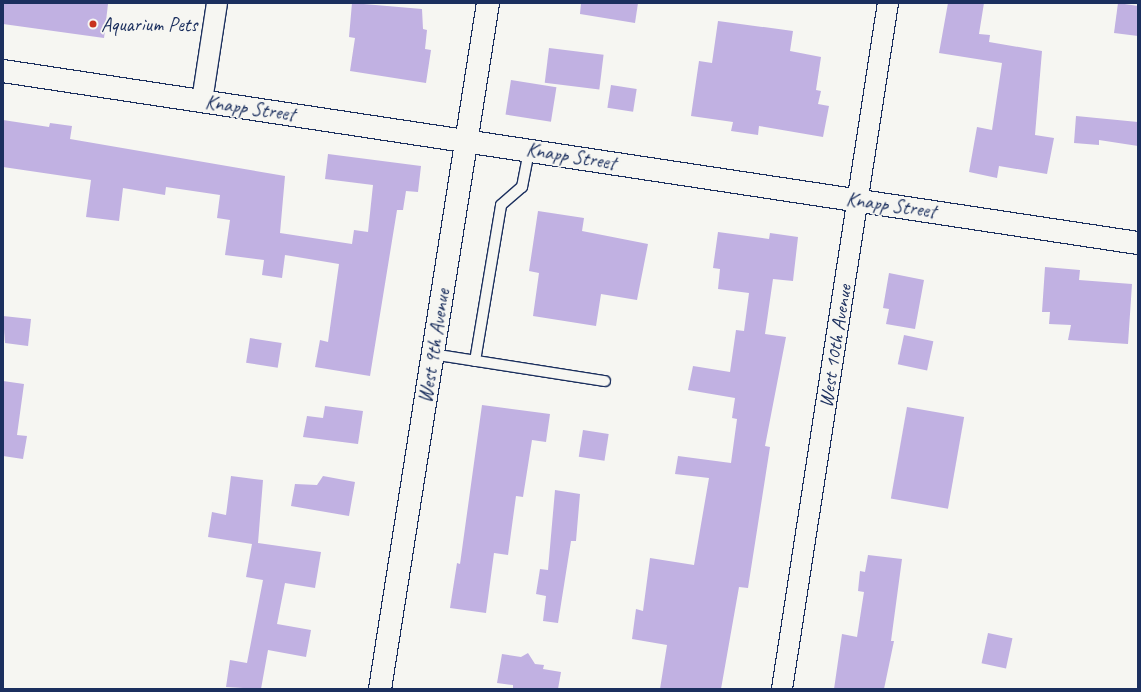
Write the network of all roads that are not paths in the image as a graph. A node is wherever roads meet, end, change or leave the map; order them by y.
1 (218, 3) edge
2 (488, 3) edge
3 (888, 3) edge
4 (3, 72) edge
5 (202, 101) junction
6 (466, 140) junction
7 (529, 150) junction
8 (857, 201) junction
9 (1138, 243) edge
10 (432, 354) junction
11 (475, 361) junction
12 (605, 381) dead end
13 (380, 689) edge
14 (782, 689) edge

1 - 5 street
2 - 6 street, West 9th Avenue
3 - 8 street, West 10th Avenue
4 - 5 street, Knapp Street
5 - 6 street, Knapp Street
6 - 7 street, Knapp Street
6 - 10 street, West 9th Avenue
7 - 8 street, Knapp Street
7 - 11 lane
8 - 9 street, Knapp Street
8 - 14 street, West 10th Avenue
10 - 11 lane
10 - 13 street, West 9th Avenue
11 - 12 lane

